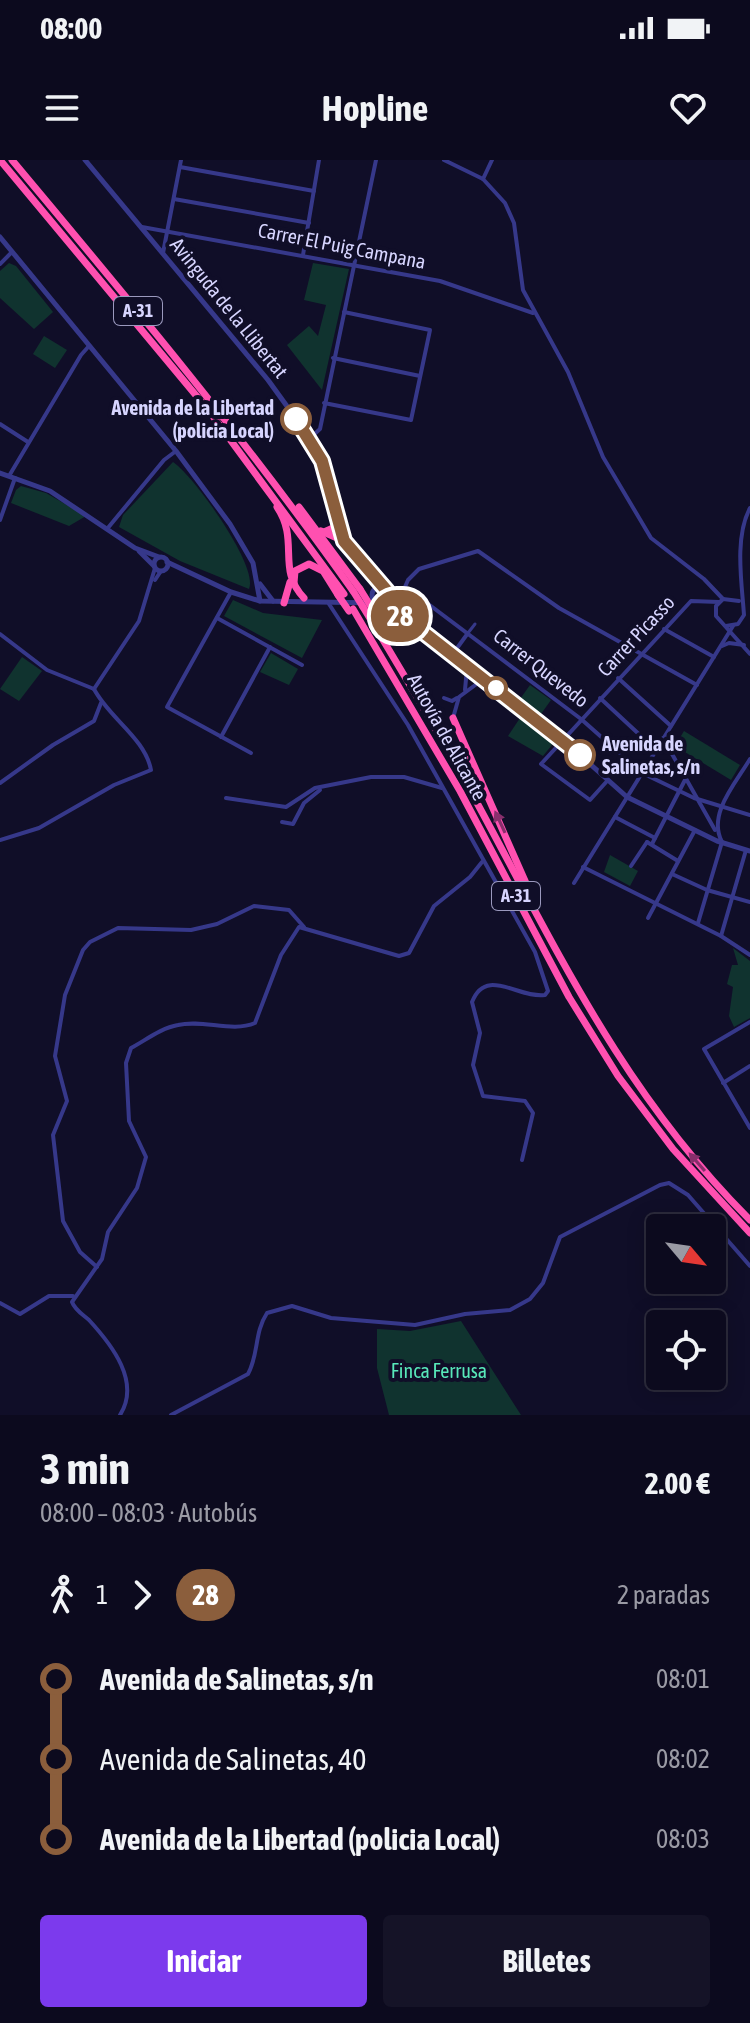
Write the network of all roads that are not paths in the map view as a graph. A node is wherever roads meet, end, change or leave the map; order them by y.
1 (0, 160) edge
2 (12, 160) edge
3 (85, 160) edge
4 (181, 160) edge
5 (319, 160) edge
6 (376, 160) edge
7 (444, 160) edge
8 (492, 160) edge
9 (180, 167) junction
10 (483, 179) junction
11 (314, 191) junction
12 (174, 199) junction
13 (309, 223) junction
14 (140, 227) junction
15 (168, 230) junction
16 (0, 237) edge
17 (12, 252) junction
18 (163, 253) junction
19 (303, 255) junction
20 (353, 263) junction
21 (0, 264) edge
22 (343, 311) junction
23 (533, 313) junction
24 (90, 345) junction
25 (333, 358) junction
26 (420, 376) junction
27 (324, 403) junction
28 (0, 424) edge
29 (310, 438) junction
30 (28, 442) junction
31 (176, 451) junction
32 (0, 473) edge
33 (12, 477) junction
34 (264, 484) junction
35 (283, 492) junction
36 (750, 508) edge
37 (337, 518) junction
38 (0, 520) edge
39 (107, 529) junction
40 (321, 531) junction
41 (344, 541) junction
42 (135, 548) junction
43 (159, 557) junction
44 (167, 562) junction
45 (159, 569) junction
46 (190, 573) junction
47 (369, 573) junction
48 (290, 579) junction
49 (259, 583) junction
50 (381, 587) junction
51 (296, 589) junction
52 (356, 590) junction
53 (403, 590) junction
54 (231, 592) junction
55 (372, 592) junction
56 (341, 594) junction
57 (388, 596) junction
58 (244, 597) junction
59 (304, 598) junction
60 (721, 600) junction
61 (260, 601) junction
62 (274, 602) junction
63 (314, 602) junction
64 (739, 602) junction
65 (284, 603) junction
66 (329, 604) junction
67 (371, 604) junction
68 (744, 609) junction
69 (397, 613) junction
70 (750, 613) edge
71 (217, 618) junction
72 (475, 624) dead end
73 (383, 625) dead end
74 (730, 627) junction
75 (664, 629) junction
76 (468, 633) junction
77 (0, 634) edge
78 (744, 645) junction
79 (270, 647) junction
80 (720, 647) junction
81 (750, 654) edge
82 (452, 655) junction
83 (640, 655) junction
84 (714, 657) junction
85 (302, 665) dead end
86 (467, 666) junction
87 (618, 678) junction
88 (484, 679) junction
89 (697, 685) junction
90 (94, 689) junction
91 (465, 690) junction
92 (459, 697) junction
93 (444, 698) dead end
94 (600, 698) junction
95 (101, 703) junction
96 (453, 718) joint
97 (581, 719) junction
98 (671, 726) junction
99 (221, 737) junction
100 (663, 738) junction
101 (562, 739) junction
102 (656, 750) junction
103 (251, 753) dead end
104 (750, 759) edge
105 (744, 769) junction
106 (750, 772) edge
107 (642, 773) junction
108 (686, 778) junction
109 (608, 780) junction
110 (0, 783) edge
111 (321, 788) junction
112 (442, 788) junction
113 (679, 791) junction
114 (627, 797) junction
115 (226, 798) dead end
116 (698, 799) junction
117 (722, 806) junction
118 (750, 815) edge
119 (666, 816) junction
120 (615, 817) junction
121 (282, 822) dead end
122 (695, 830) junction
123 (716, 832) junction
124 (651, 840) junction
125 (1, 841) edge
126 (722, 842) junction
127 (748, 850) edge
128 (678, 861) junction
129 (482, 862) junction
130 (631, 866) dead end
131 (583, 867) junction
132 (672, 874) junction
133 (574, 883) dead end
134 (707, 890) junction
135 (732, 897) junction
136 (750, 902) edge
137 (656, 903) junction
138 (648, 918) dead end
139 (539, 920) junction
140 (697, 924) junction
141 (304, 927) junction
142 (721, 936) junction
143 (750, 955) edge
144 (750, 1022) edge
145 (750, 1066) edge
146 (723, 1083) junction
147 (750, 1110) edge
148 (742, 1114) junction
149 (750, 1128) edge
150 (522, 1160) dead end
151 (750, 1220) edge
152 (750, 1233) edge
153 (750, 1266) edge
154 (97, 1267) junction
155 (73, 1296) junction
156 (0, 1303) edge
157 (120, 1415) edge
158 (171, 1415) edge

1 - 34 highway, Autovía de Alicante / A-31
2 - 35 highway, Autovía de Alicante / A-31
3 - 14 street, Avinguda de la Llibertat
4 - 9 street
5 - 11 street
6 - 20 street
7 - 10 street
8 - 10 street
9 - 11 street
9 - 12 street
10 - 23 street
11 - 13 street
12 - 13 street
12 - 15 street
13 - 19 street
14 - 15 street, Carrer El Puig Campana
14 - 18 street, Avinguda de la Llibertat
15 - 18 street
15 - 19 street, Carrer El Puig Campana
16 - 17 street
17 - 21 street
17 - 24 street
18 - 29 street, Avinguda de la Llibertat
19 - 20 street, Carrer El Puig Campana
20 - 22 street
20 - 23 street, Carrer El Puig Campana
22 - 25 street
22 - 26 street
23 - 60 street
24 - 30 street
24 - 31 street
25 - 26 street
25 - 27 street
26 - 27 street
27 - 29 street
28 - 30 street
29 - 37 street, Avinguda de la Llibertat
30 - 33 street
31 - 39 street
31 - 49 street
32 - 33 street
33 - 38 street
33 - 39 street
34 - 48 highway
34 - 56 highway, Autovía de Alicante / A-31
35 - 40 highway
35 - 52 highway, Autovía de Alicante / A-31
36 - 64 street
37 - 40 highway
37 - 41 street, Avinguda de la Llibertat
39 - 42 street
40 - 41 highway
40 - 52 highway
41 - 47 street, Avinguda de la Llibertat
42 - 43 street
42 - 45 street
43 - 44 street
43 - 45 street
44 - 45 street
44 - 46 street
45 - 46 street
45 - 90 street
46 - 54 street
47 - 50 street, Avinguda de la Llibertat
47 - 55 street, Avinguda de la Llibertat
48 - 51 highway
48 - 65 highway
49 - 58 street
49 - 61 street
49 - 62 street
50 - 55 street
50 - 57 street, Avinguda de la Llibertat
51 - 56 highway
51 - 59 highway
52 - 67 highway, Autovía de Alicante / A-31, bridge
53 - 69 street
53 - 76 street, Carrer Quevedo
53 - 83 street
54 - 58 street
54 - 71 street
55 - 67 street
56 - 152 highway, Autovía de Alicante / A-31, bridge
57 - 67 street
57 - 69 street, Avinguda de la Llibertat
58 - 61 street
59 - 63 street
59 - 65 street
60 - 64 street
60 - 74 street
60 - 75 street, Carrer Picasso
61 - 62 street
62 - 65 street
63 - 65 street
63 - 66 street
64 - 68 street
66 - 67 street
66 - 112 street
67 - 69 street
67 - 73 highway
67 - 139 highway, Autovía de Alicante / A-31
68 - 70 street
68 - 74 street
69 - 82 street
71 - 79 street
71 - 99 street
72 - 76 street
74 - 78 street
74 - 80 street
75 - 83 street, Carrer Picasso
75 - 84 street
76 - 82 street
76 - 97 street, Carrer Quevedo
77 - 90 street
78 - 80 street
78 - 81 street
79 - 85 street
79 - 99 street
80 - 84 street
82 - 86 street
83 - 87 street, Carrer Picasso
83 - 89 street
84 - 89 street
86 - 88 street
86 - 91 street
87 - 94 street, Carrer Picasso
87 - 98 street
88 - 91 street
88 - 101 street
89 - 98 street
90 - 95 street
91 - 92 street
92 - 93 street
92 - 96 street
94 - 97 street, Carrer Picasso
94 - 102 street
95 - 110 street
95 - 125 street
139 -> 96 highway
97 - 101 street, Carrer Picasso
97 - 107 street, Carrer Quevedo
98 - 100 street
99 - 103 street
100 - 102 street
100 - 108 street
101 - 109 street
101 - 109 street, Carrer Picasso
102 - 107 street
104 - 105 street
105 - 106 street
105 - 117 street
107 - 113 street, Carrer Quevedo
107 - 114 street
108 - 113 street
108 - 116 street
109 - 114 street
111 - 112 street
111 - 115 street
111 - 121 street
112 - 129 street
113 - 116 street, Carrer Quevedo
113 - 119 street
114 - 119 street
114 - 120 street
116 - 117 street, Carrer Quevedo
116 - 123 street
117 - 118 street, Carrer Quevedo
117 - 123 street
119 - 122 street
119 - 124 street
120 - 124 street
120 - 131 street
122 - 126 street
122 - 128 street
123 - 126 street
124 - 128 street
124 - 130 street
126 - 127 street
126 - 134 street
127 - 135 street
128 - 132 street
129 - 141 street
129 - 150 street
131 - 133 street
131 - 137 street
132 - 134 street
132 - 137 street
134 - 135 street
134 - 140 street
135 - 136 street
135 - 142 street
137 - 138 street
137 - 140 street
151 -> 139 highway, Autovía de Alicante / A-31
140 - 142 street
141 - 154 street
141 - 154 street
142 - 143 street
144 - 146 street
145 - 146 street
146 - 148 street
147 - 148 street
148 - 149 street
153 - 158 street
154 - 155 street
155 - 156 street
155 - 157 street

